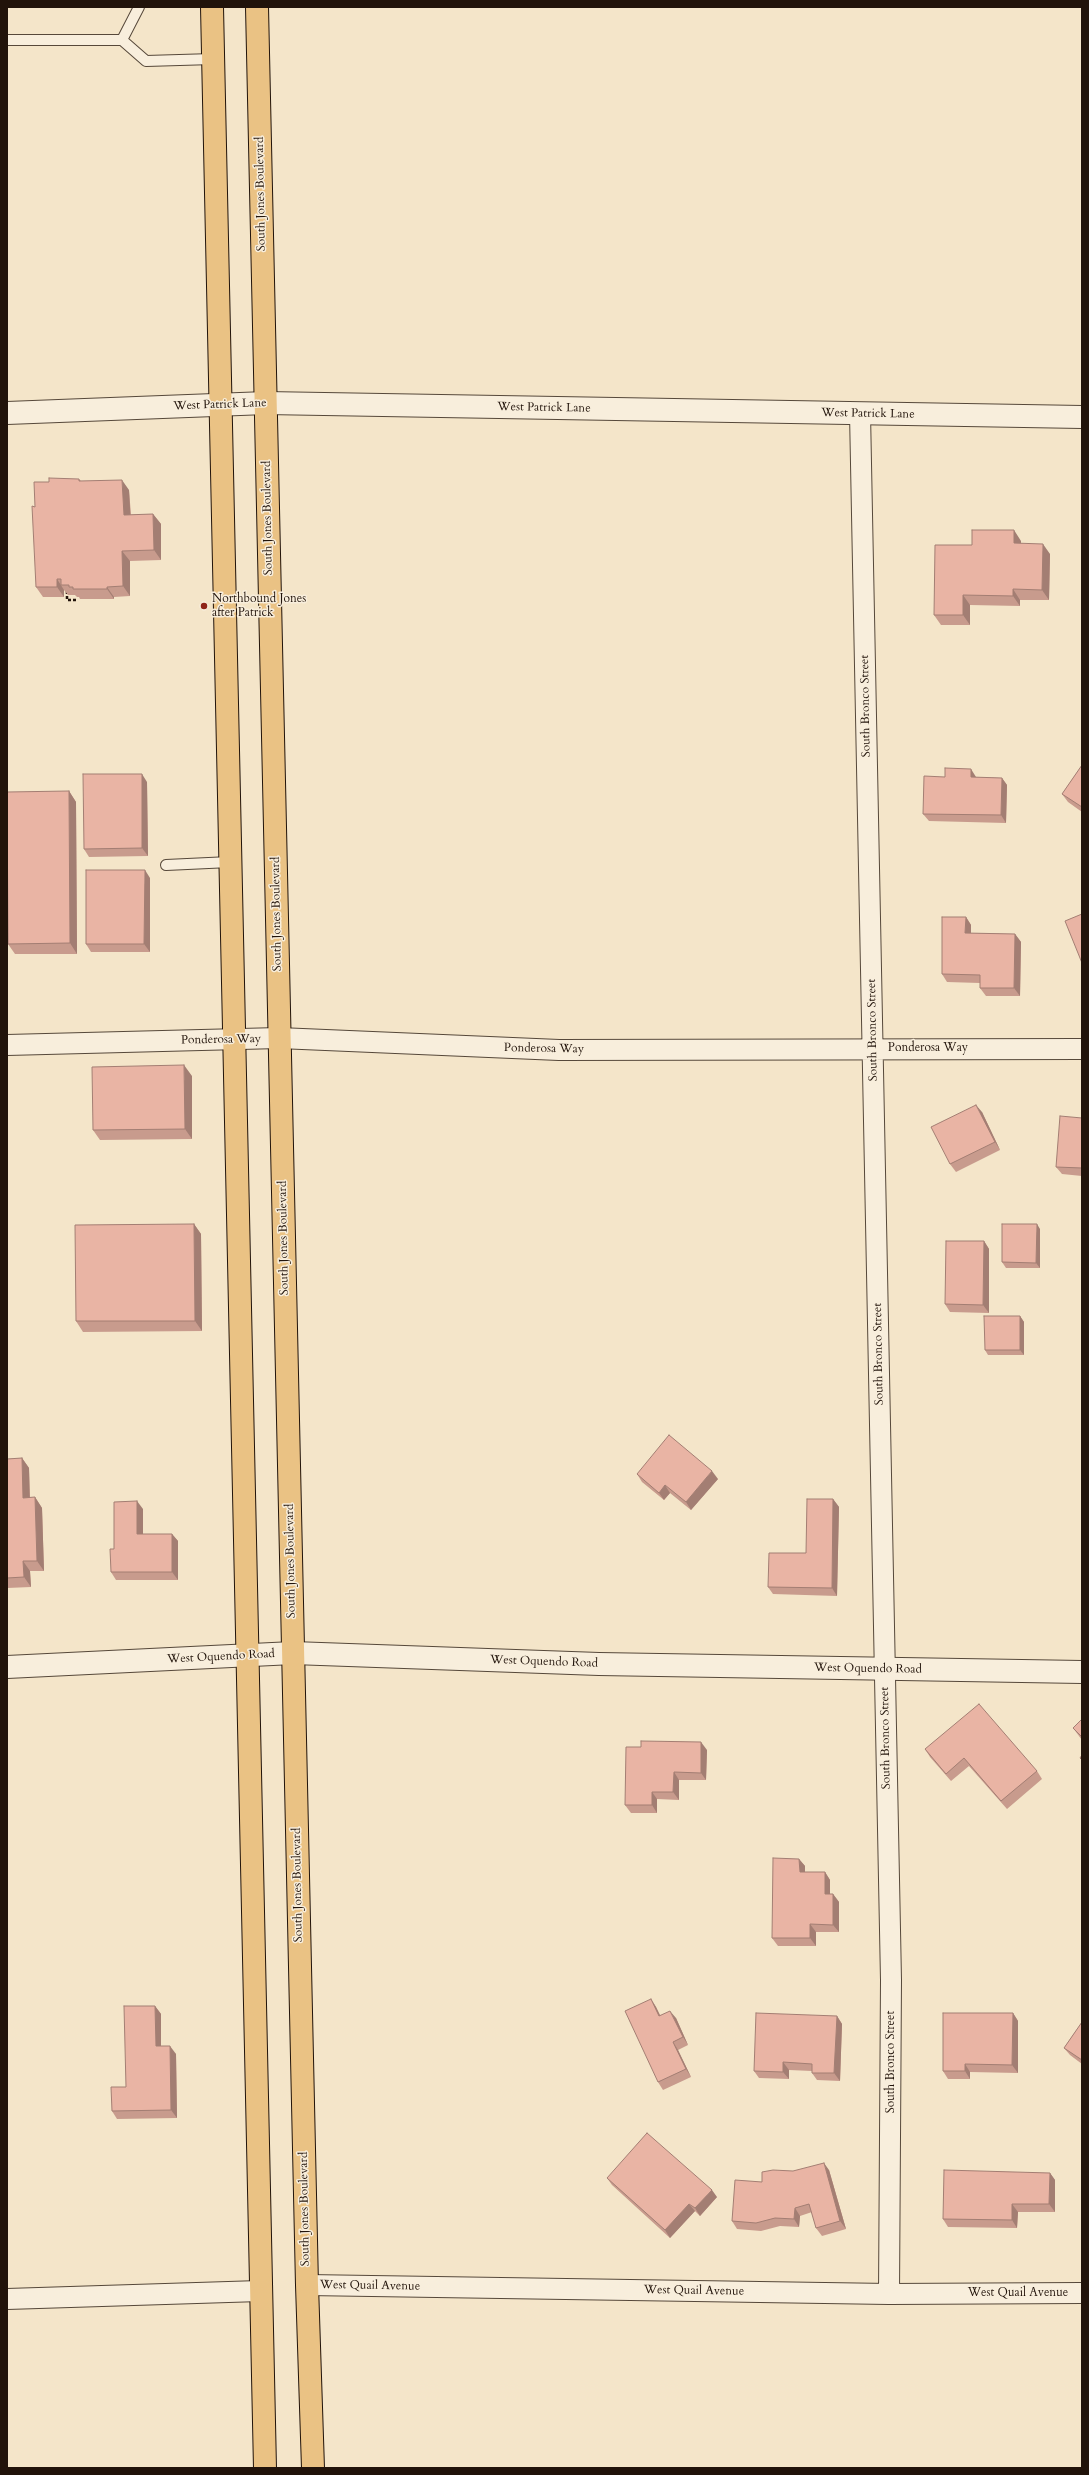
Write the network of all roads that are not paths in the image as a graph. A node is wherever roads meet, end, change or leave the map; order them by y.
1 (139, 7) edge
2 (212, 7) edge
3 (257, 7) edge
4 (7, 40) edge
5 (122, 40) junction
6 (213, 59) junction
7 (266, 403) junction
8 (220, 405) junction
9 (860, 413) junction
10 (7, 414) edge
11 (1082, 417) edge
12 (230, 862) junction
13 (166, 865) dead end
14 (279, 1038) junction
15 (234, 1040) junction
16 (7, 1045) edge
17 (873, 1048) junction
18 (1082, 1049) edge
19 (293, 1653) junction
20 (247, 1655) junction
21 (7, 1667) edge
22 (885, 1670) junction
23 (1082, 1672) edge
24 (307, 2285) junction
25 (260, 2291) junction
26 (1082, 2293) edge
27 (889, 2294) junction
28 (7, 2299) edge
29 (265, 2468) edge
30 (313, 2468) edge

1 - 5 lane
2 - 6 main road
3 - 7 main road, South Jones Boulevard
4 - 5 lane
5 - 6 lane
6 - 8 main road
7 - 8 street, West Patrick Lane
7 - 9 street, West Patrick Lane
7 - 14 main road, South Jones Boulevard
8 - 10 street, West Patrick Lane
8 - 12 main road
9 - 11 street, West Patrick Lane
9 - 17 street, South Bronco Street
12 - 13 lane
12 - 15 main road
14 - 15 street, Ponderosa Way
14 - 17 street, Ponderosa Way
14 - 19 main road, South Jones Boulevard
15 - 16 street, Ponderosa Way
15 - 20 main road
17 - 18 street, Ponderosa Way
17 - 22 street, South Bronco Street
19 - 20 street, West Oquendo Road
19 - 22 street, West Oquendo Road
19 - 24 main road, South Jones Boulevard
20 - 21 street, West Oquendo Road
20 - 25 main road
22 - 23 street, West Oquendo Road
22 - 27 street, South Bronco Street
24 - 27 street, West Quail Avenue
24 - 30 main road, South Jones Boulevard
25 - 28 street
25 - 29 main road
26 - 27 street, West Quail Avenue

